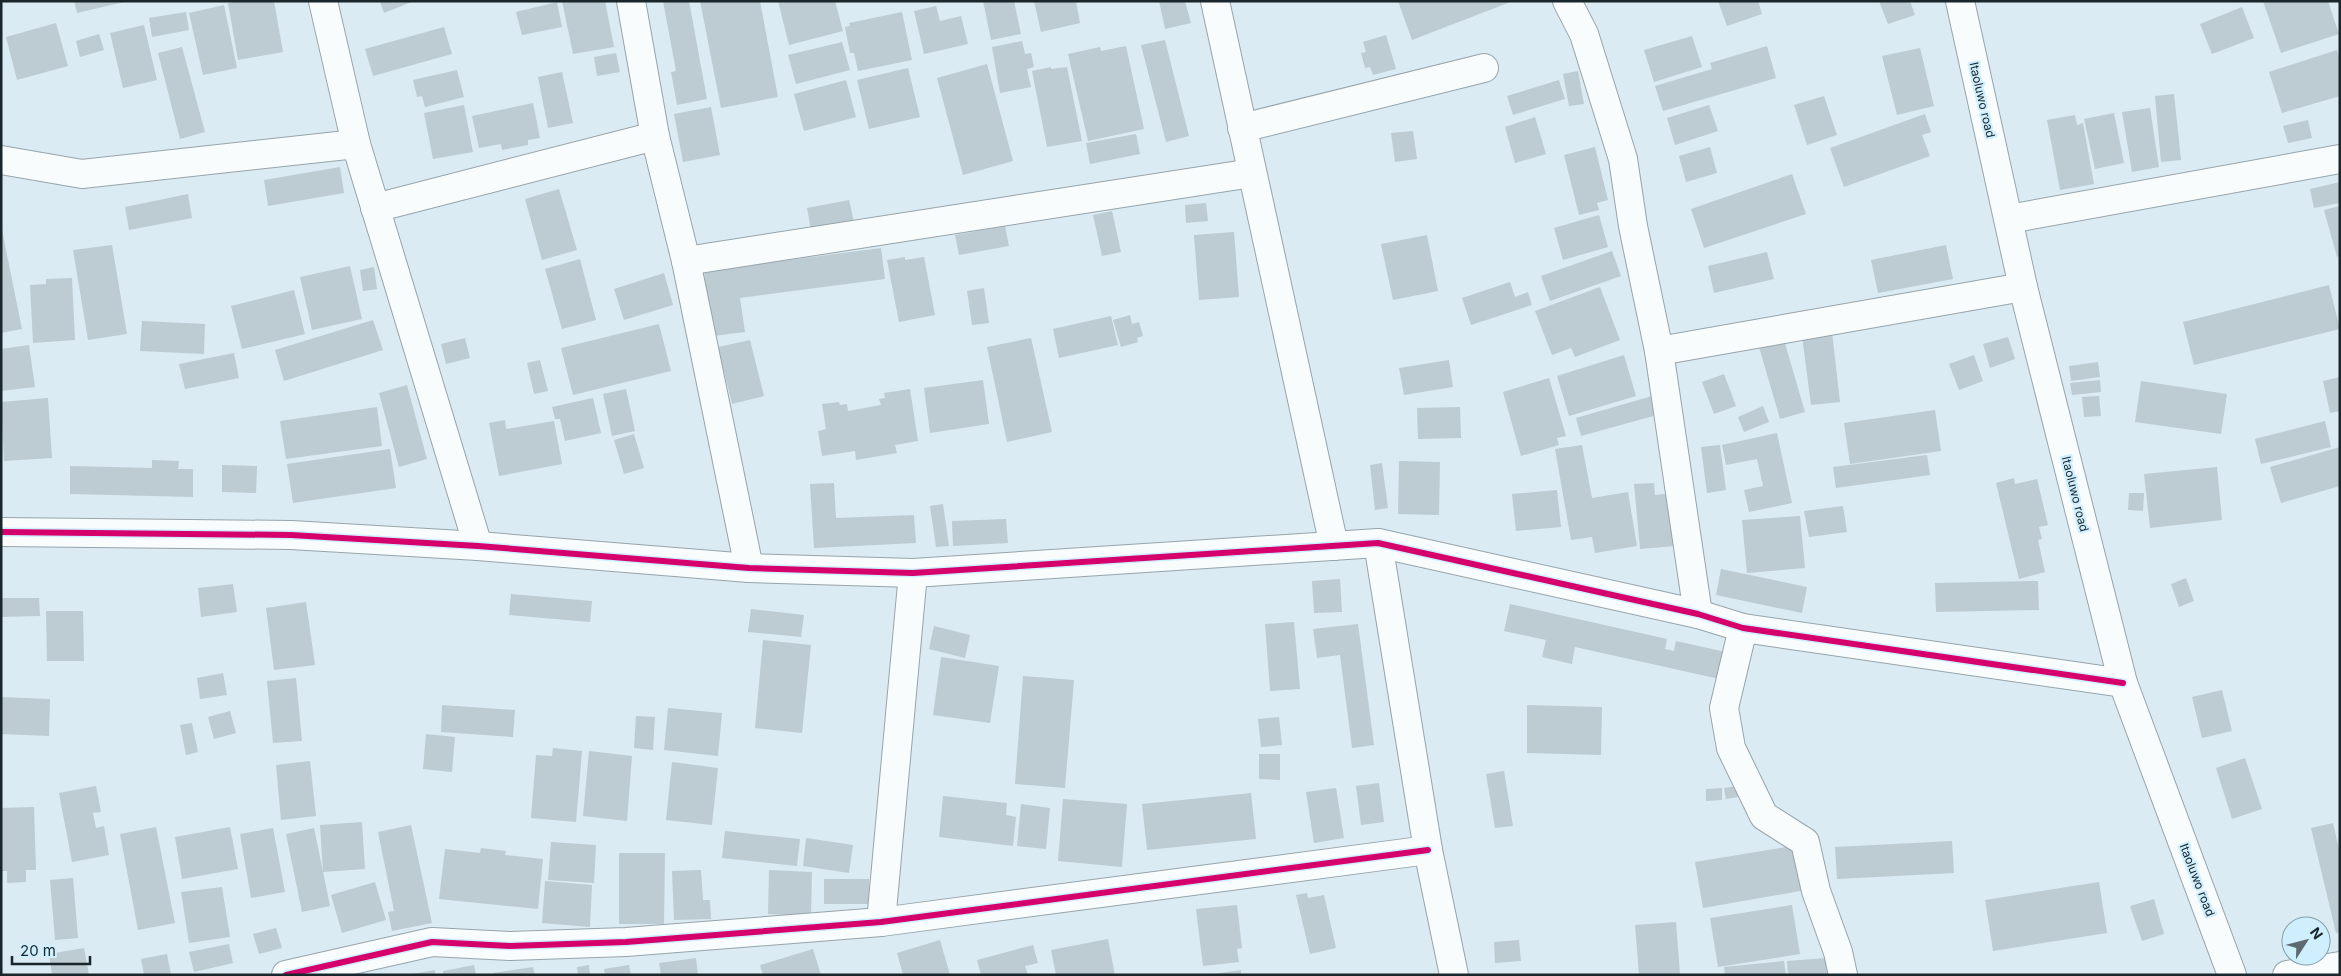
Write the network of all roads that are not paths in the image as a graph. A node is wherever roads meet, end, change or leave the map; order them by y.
1 (323, 1) edge
2 (631, 1) edge
3 (1215, 1) edge
4 (1567, 1) edge
5 (1960, 1) edge
6 (1484, 68) dead end
7 (1242, 128) junction
8 (655, 136) junction
9 (356, 144) junction
10 (2340, 159) edge
11 (1, 160) edge
12 (1252, 173) junction
13 (375, 208) junction
14 (2009, 219) junction
15 (686, 261) junction
16 (2023, 286) junction
17 (1659, 351) junction
18 (1, 532) edge
19 (1378, 543) junction
20 (478, 546) junction
21 (1334, 546) junction
22 (749, 568) junction
23 (913, 574) junction
24 (1698, 614) junction
25 (1743, 628) junction
26 (2123, 683) junction
27 (1428, 850) junction
28 (881, 922) junction
29 (2340, 966) edge
30 (286, 975) edge
31 (1454, 975) edge
32 (1843, 975) edge
33 (2232, 975) edge
34 (2287, 975) edge

1 - 9 street
2 - 8 street
3 - 7 street
4 - 17 street
5 - 14 street, Itaoluwo road
6 - 7 street
7 - 12 street
8 - 13 street
8 - 15 street
9 - 11 street
9 - 13 street
10 - 14 street
12 - 15 street
12 - 21 street
13 - 20 street
14 - 16 street, Itaoluwo road
15 - 22 street
16 - 17 street
16 - 26 street, Itaoluwo road
17 - 24 street
18 - 20 street
19 - 21 street
19 - 24 street
19 - 27 street
20 - 22 street
21 - 23 street
22 - 23 street
23 - 28 street
24 - 25 street
25 - 26 street
25 - 32 street
26 - 33 street, Itaoluwo road
27 - 28 street
27 - 31 street
28 - 30 street
29 - 34 street

